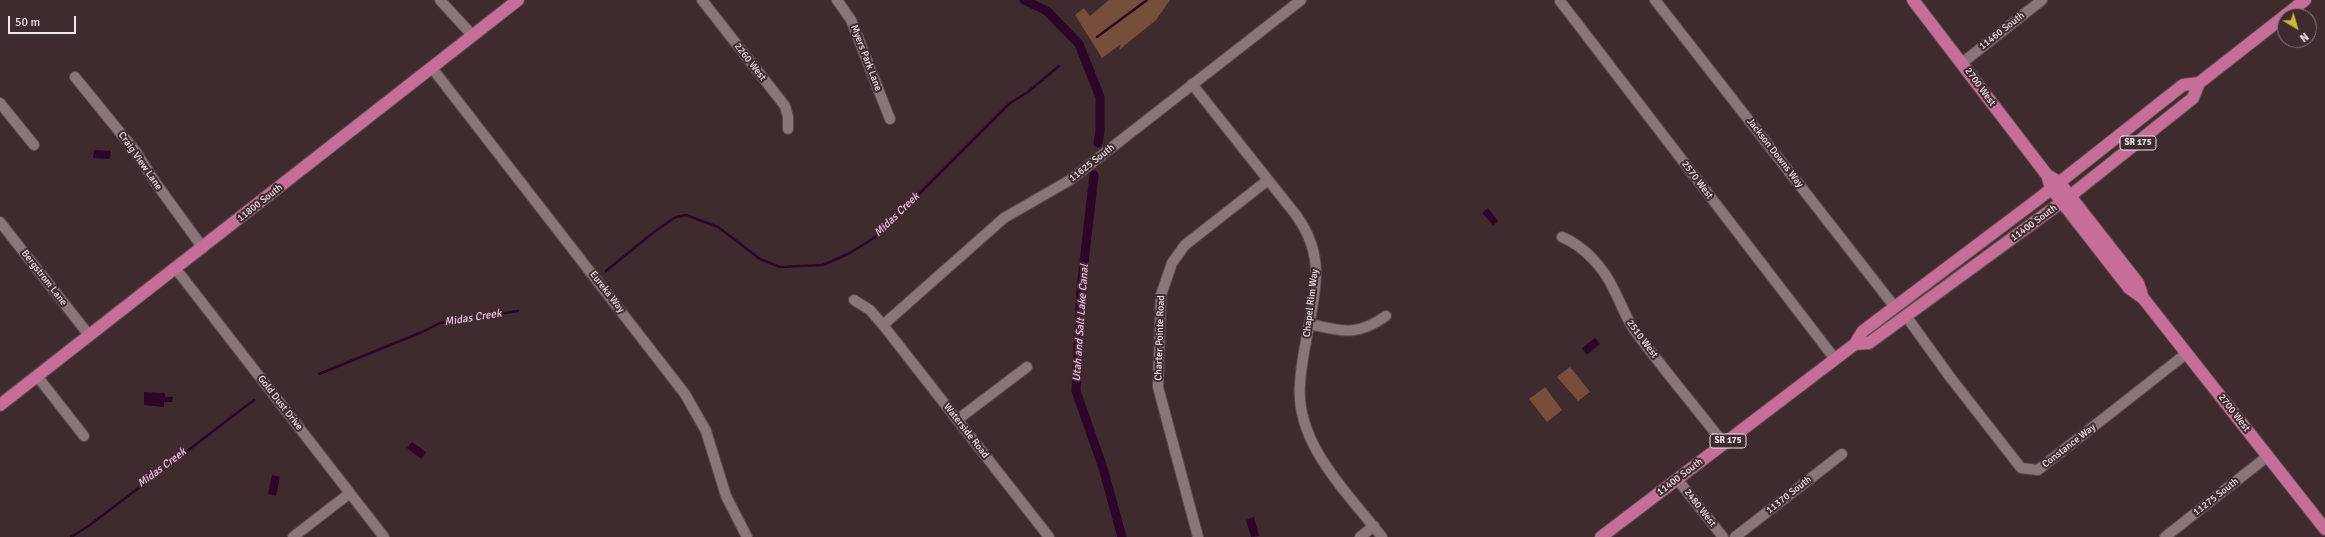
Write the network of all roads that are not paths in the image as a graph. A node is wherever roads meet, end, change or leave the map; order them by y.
1 (440, 0) edge
2 (518, 0) edge
3 (702, 0) edge
4 (837, 0) edge
5 (1301, 0) edge
6 (1655, 0) edge
7 (1913, 0) edge
8 (2042, 0) edge
9 (2305, 0) edge
10 (1560, 1) edge
11 (473, 36) junction
12 (1962, 63) junction
13 (432, 68) junction
14 (75, 77) dead end
15 (2199, 83) junction
16 (1192, 84) junction
17 (0, 103) edge
18 (890, 119) dead end
19 (788, 129) dead end
20 (34, 146) dead end
21 (1268, 180) junction
22 (2055, 185) junction
23 (2066, 199) junction
24 (0, 222) edge
25 (1562, 237) dead end
26 (203, 248) junction
27 (176, 269) junction
28 (854, 300) dead end
29 (1894, 306) junction
30 (1386, 316) dead end
31 (1906, 316) junction
32 (1309, 324) junction
33 (883, 325) junction
34 (89, 335) junction
35 (1855, 344) junction
36 (2187, 353) junction
37 (1835, 359) junction
38 (1027, 367) dead end
39 (37, 376) junction
40 (1, 401) edge
41 (957, 420) junction
42 (84, 436) dead end
43 (1724, 444) junction
44 (1842, 454) dead end
45 (2268, 456) junction
46 (1677, 479) junction
47 (350, 493) junction
48 (1374, 526) junction
49 (2325, 529) edge
50 (293, 537) edge
51 (384, 537) edge
52 (747, 537) edge
53 (1049, 537) edge
54 (1198, 537) edge
55 (1360, 537) edge
56 (1382, 537) edge
57 (1601, 537) edge
58 (1723, 537) edge
59 (1735, 537) edge
60 (2165, 537) edge

1 - 11 street
2 - 11 main road, 11800 South
3 - 19 street, 2260 West
4 - 18 street, Myers Park Lane
5 - 16 street, 11625 South
6 - 29 street, Jackson Downs Way
7 - 12 main road, 2700 West
8 - 12 street, 11460 South
9 - 15 main road, 11400 South / SR 175
10 - 37 street, 2570 West
11 - 13 main road, 11800 South
12 - 22 main road, 2700 West
13 - 26 main road, 11800 South
13 - 52 street, Eureka Way
14 - 26 street, Craig View Lane
15 - 22 main road, 11400 South / SR 175
15 - 23 main road, 11400 South / SR 175
16 - 21 street, Chapel Rim Way
16 - 33 street, 11625 South
17 - 20 street
21 - 32 street, Chapel Rim Way
21 - 54 street, Charter Pointe Road
22 - 23 main road, 2700 West
22 - 29 main road, 11400 South / SR 175
23 - 31 main road, 11400 South / SR 175
23 - 36 main road, 2700 West
24 - 34 street, Bergstrom Lane
25 - 43 street, 2510 West
26 - 27 main road, 11800 South
27 - 34 main road, 11800 South
27 - 47 street, Gold Dust Drive
28 - 33 street, Waterside Road
29 - 35 main road, 11400 South / SR 175
30 - 32 street
31 - 35 main road, 11400 South / SR 175
31 - 36 street, Constance Way
32 - 48 street, Chapel Rim Way
33 - 41 street, Waterside Road
34 - 39 main road, 11800 South
35 - 37 main road, 11400 South / SR 175
36 - 45 main road, 2700 West
37 - 43 main road, 11400 South / SR 175
38 - 41 street
39 - 40 main road, 11800 South
39 - 42 street
41 - 53 street, Waterside Road
43 - 46 main road, 11400 South / SR 175
44 - 59 street, 11370 South
45 - 49 main road, 2700 West
45 - 60 street, 11275 South
46 - 57 main road, 11400 South / SR 175
46 - 58 street, 2480 West
47 - 50 street
47 - 51 street, Gold Dust Drive
48 - 55 street
48 - 56 street, Chapel Rim Way

